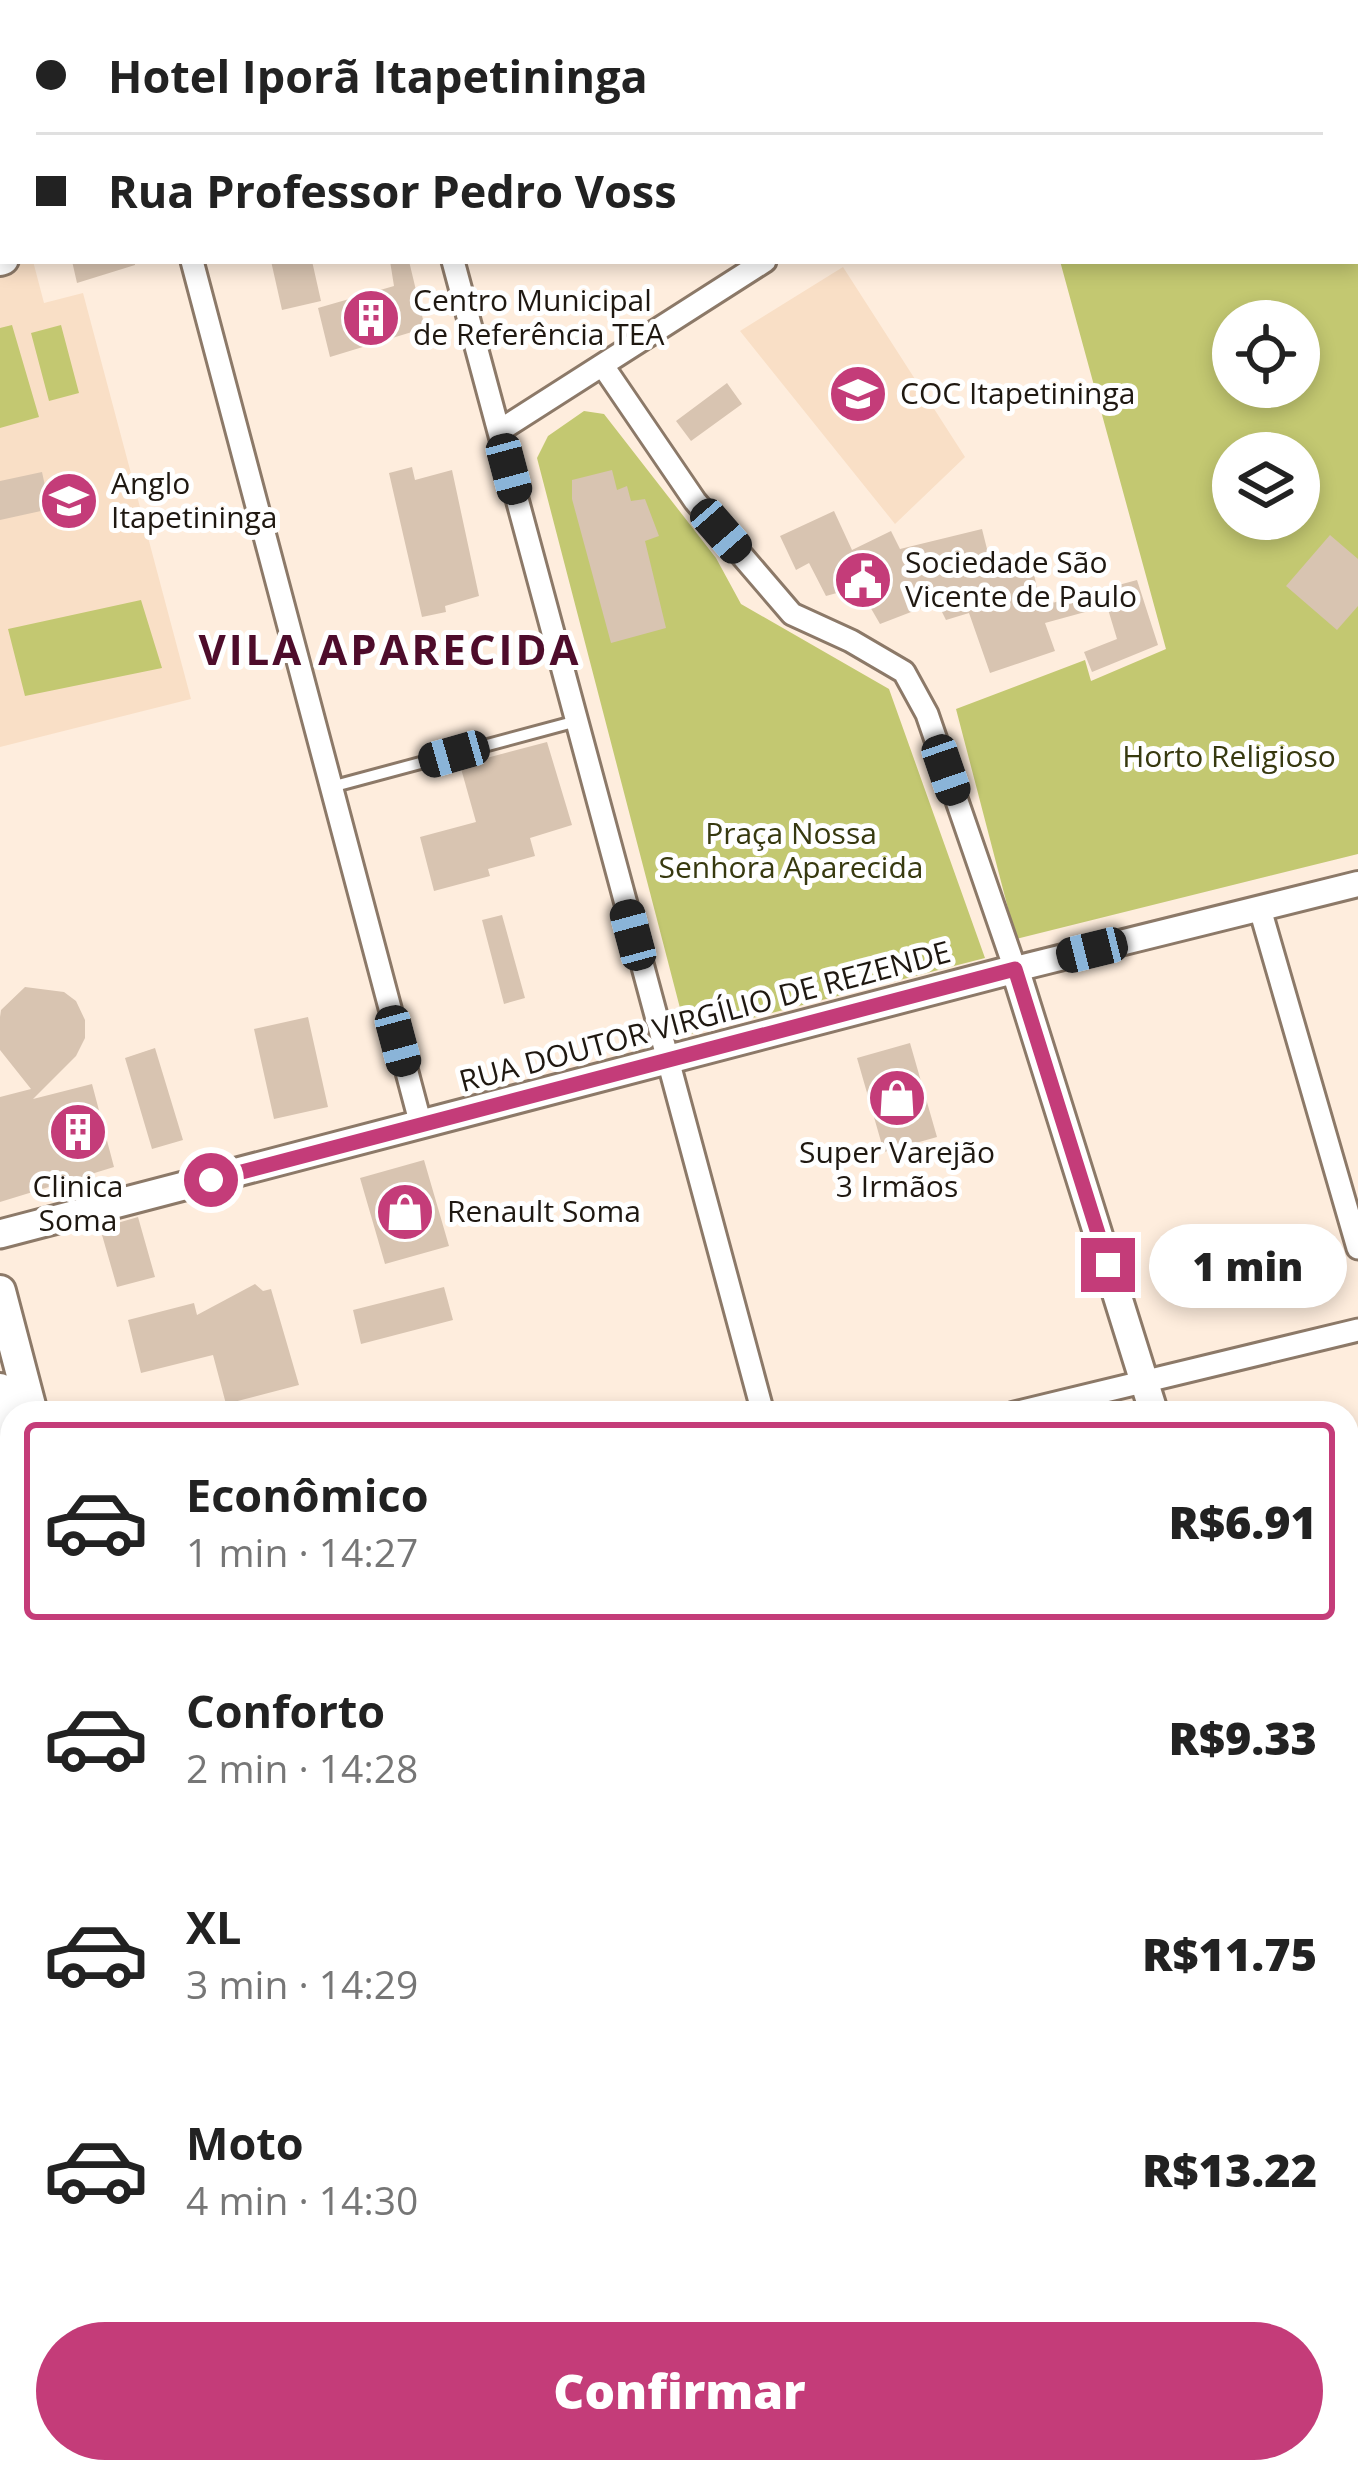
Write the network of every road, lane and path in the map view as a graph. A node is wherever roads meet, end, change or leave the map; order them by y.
1 (1343, 0) edge
2 (1358, 0) edge
3 (193, 264) edge
4 (454, 264) edge
5 (760, 264) edge
6 (604, 366) junction
7 (499, 431) junction
8 (577, 721) junction
9 (331, 788) junction
10 (1358, 884) edge
11 (1260, 909) junction
12 (1015, 969) junction
13 (667, 1061) junction
14 (421, 1125) junction
15 (0, 1234) edge
16 (1358, 1248) edge
17 (0, 1291) edge
18 (1358, 1330) edge
19 (1144, 1382) junction
20 (8, 1386) edge
21 (760, 1401) edge
22 (1064, 1401) edge
23 (1150, 1401) edge

1 - 2 lane
3 - 9 street
4 - 7 street
5 - 6 street
6 - 7 street
6 - 12 street
7 - 8 street
8 - 9 lane
8 - 13 street
9 - 14 street
10 - 11 street, RUA DOUTOR VIRGÍLIO DE REZENDE
11 - 12 street, RUA DOUTOR VIRGÍLIO DE REZENDE
11 - 16 street
12 - 13 main road, RUA DOUTOR VIRGÍLIO DE REZENDE
12 - 19 main road
13 - 14 main road, RUA DOUTOR VIRGÍLIO DE REZENDE
13 - 21 street
14 - 15 main road, RUA DOUTOR VIRGÍLIO DE REZENDE
17 - 20 main road
18 - 19 street
19 - 22 street
19 - 23 main road

